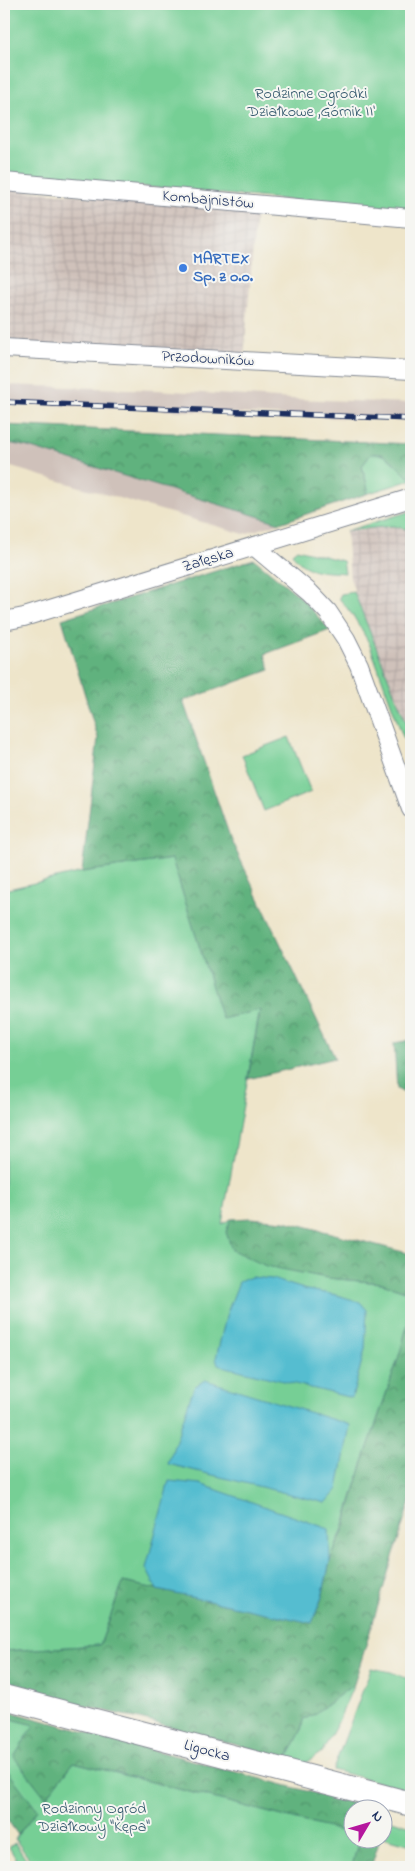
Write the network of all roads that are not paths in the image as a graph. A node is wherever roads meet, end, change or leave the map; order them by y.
1 (4, 182) edge
2 (411, 218) edge
3 (4, 348) edge
4 (411, 370) edge
5 (411, 498) edge
6 (254, 546) junction
7 (4, 622) edge
8 (411, 809) edge
9 (4, 1698) edge
10 (411, 1804) edge

1 - 2 street, Kombajnistów
3 - 4 street, Przodowników
5 - 6 street, Załęska
6 - 7 street, Załęska
6 - 8 street
9 - 10 street, Ligocka

